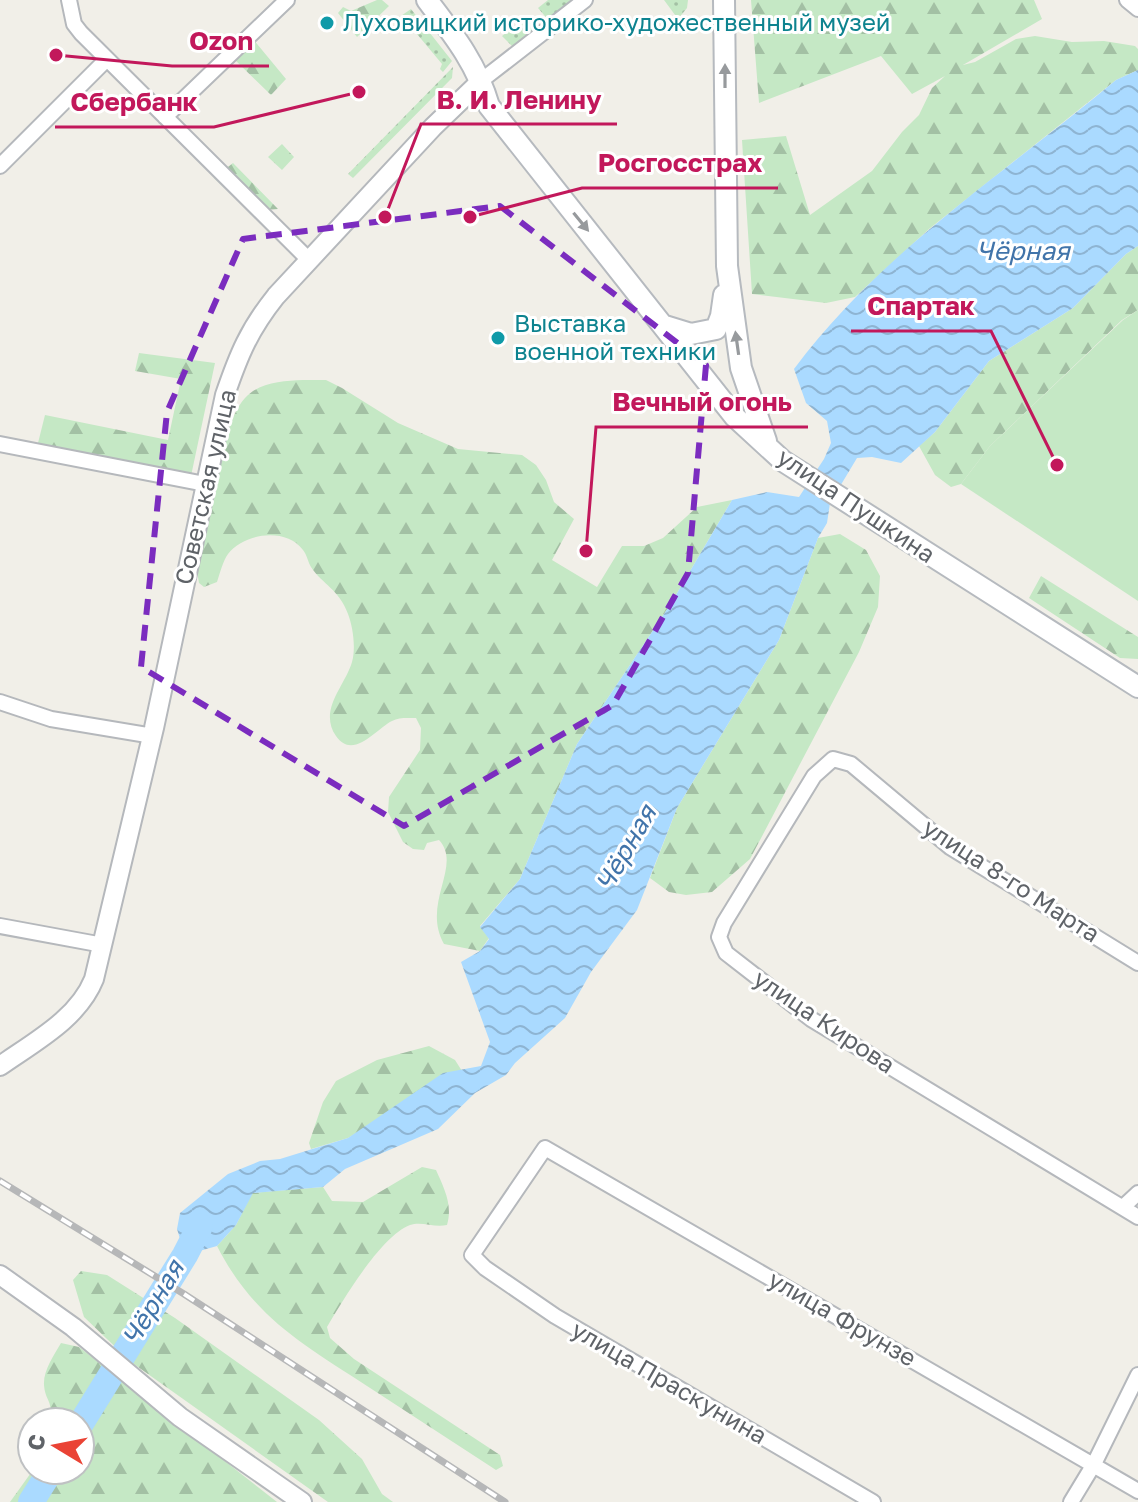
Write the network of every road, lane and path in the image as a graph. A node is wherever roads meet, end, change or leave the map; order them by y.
1 (69, 0) edge
2 (287, 0) edge
3 (427, 0) edge
4 (585, 0) edge
5 (724, 0) edge
6 (1127, 0) edge
7 (1138, 9) edge
8 (107, 59) junction
9 (482, 80) junction
10 (165, 117) junction
11 (0, 166) edge
12 (309, 260) junction
13 (727, 266) junction
14 (665, 326) junction
15 (0, 444) edge
16 (767, 445) junction
17 (205, 484) junction
18 (1138, 687) edge
19 (0, 702) edge
20 (153, 736) junction
21 (851, 764) joint
22 (0, 926) edge
23 (103, 945) junction
24 (1138, 963) edge
25 (0, 1066) edge
26 (545, 1148) joint
27 (1138, 1193) edge
28 (1123, 1207) junction
29 (1138, 1217) edge
30 (0, 1275) edge
31 (1138, 1375) edge
32 (1094, 1464) junction
33 (1138, 1491) edge
34 (302, 1502) edge
35 (873, 1502) edge
36 (1071, 1502) edge

1 - 8 street
2 - 10 street
3 - 9 main road, улица Пушкина
4 - 9 street, Советская улица
13 -> 5 main road
6 - 7 street
8 - 10 street
8 - 11 street
9 - 12 street, Советская улица
9 -> 14 main road, улица Пушкина
10 - 12 street
12 - 17 street, Советская улица
13 - 14 main road
16 -> 13 main road
14 - 16 main road, улица Пушкина
15 - 17 street
16 - 18 main road, улица Пушкина
17 - 20 street, Советская улица
19 - 20 street
20 - 23 street, Советская улица
21 - 24 street, улица 8-го Марта
21 - 28 street, улица Кирова
22 - 23 street
23 - 25 street, Советская улица
26 - 32 street, улица Фрунзе
26 - 35 street, улица Праскунина
27 - 28 street
28 - 29 street, улица Кирова
30 - 34 street
31 - 32 street
32 - 33 street, улица Фрунзе
32 - 36 street

